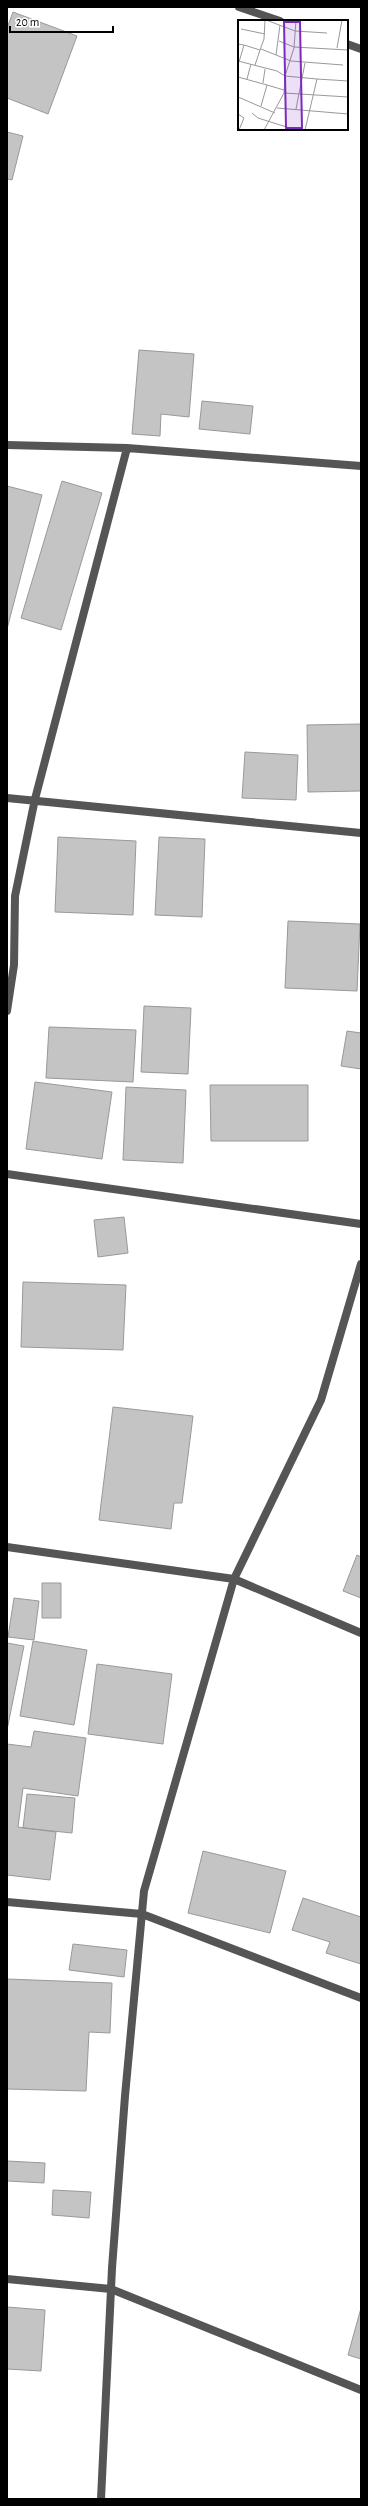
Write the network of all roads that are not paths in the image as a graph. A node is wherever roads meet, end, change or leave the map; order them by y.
1 (239, 7) edge
2 (277, 20) edge
3 (348, 44) edge
4 (361, 49) edge
5 (7, 445) edge
6 (126, 448) junction
7 (361, 466) edge
8 (7, 798) edge
9 (35, 799) junction
10 (361, 833) edge
11 (7, 1010) edge
12 (7, 1174) edge
13 (361, 1224) edge
14 (361, 1264) edge
15 (7, 1547) edge
16 (234, 1579) junction
17 (361, 1633) edge
18 (7, 1902) edge
19 (142, 1914) junction
20 (361, 1998) edge
21 (7, 2278) edge
22 (112, 2289) junction
23 (361, 2390) edge
24 (101, 2499) edge

1 - 2 street
3 - 4 street
5 - 6 street
6 - 7 street
6 - 9 street
8 - 9 street
9 - 10 street
9 - 11 street
12 - 13 street
14 - 16 street
15 - 16 street
16 - 17 street
16 - 19 street
18 - 19 street
19 - 20 street
19 - 22 street
21 - 22 street
22 - 23 street
22 - 24 street

